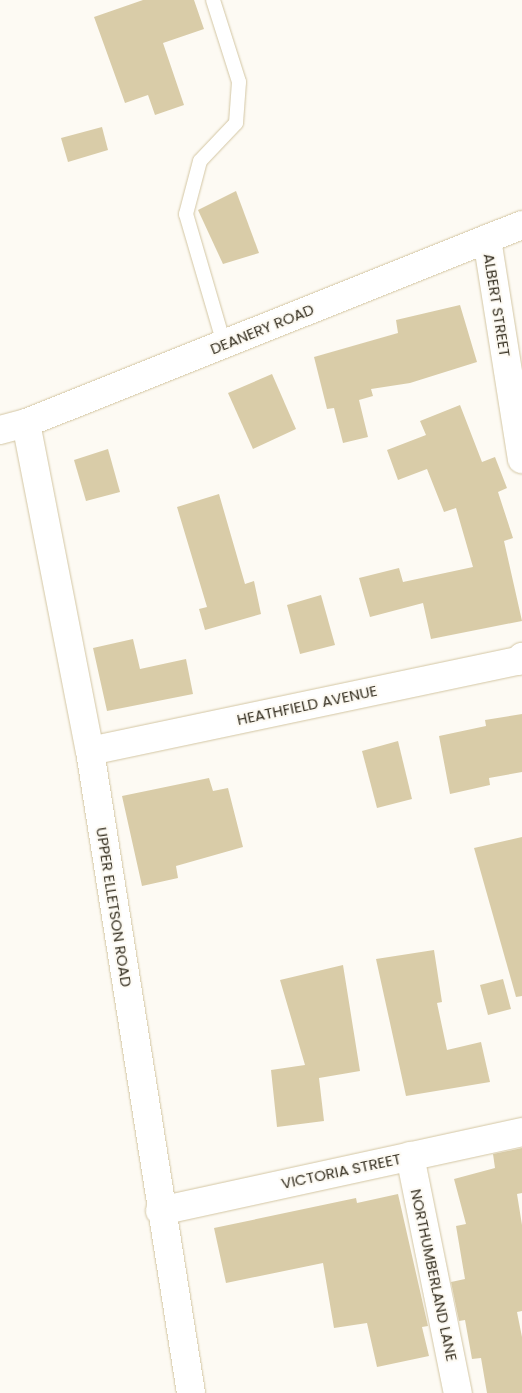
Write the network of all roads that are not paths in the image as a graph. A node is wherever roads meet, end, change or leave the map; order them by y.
1 (214, 0) edge
2 (522, 224) edge
3 (487, 239) junction
4 (224, 344) junction
5 (26, 423) junction
6 (0, 430) edge
7 (522, 459) edge
8 (522, 657) edge
9 (90, 751) junction
10 (522, 1132) edge
11 (410, 1156) junction
12 (160, 1211) junction
13 (191, 1393) edge
14 (458, 1393) edge

1 - 4 lane
2 - 3 street, DEANERY ROAD
3 - 4 street, DEANERY ROAD
3 - 7 street, ALBERT STREET
4 - 5 street, DEANERY ROAD
5 - 6 street, DEANERY ROAD
5 - 9 street, UPPER ELLETSON ROAD
8 - 9 street, HEATHFIELD AVENUE
9 - 12 street, UPPER ELLETSON ROAD
10 - 11 street, VICTORIA STREET
11 - 12 street, VICTORIA STREET
11 - 14 street, NORTHUMBERLAND LANE
12 - 13 street, UPPER ELLETSON ROAD

